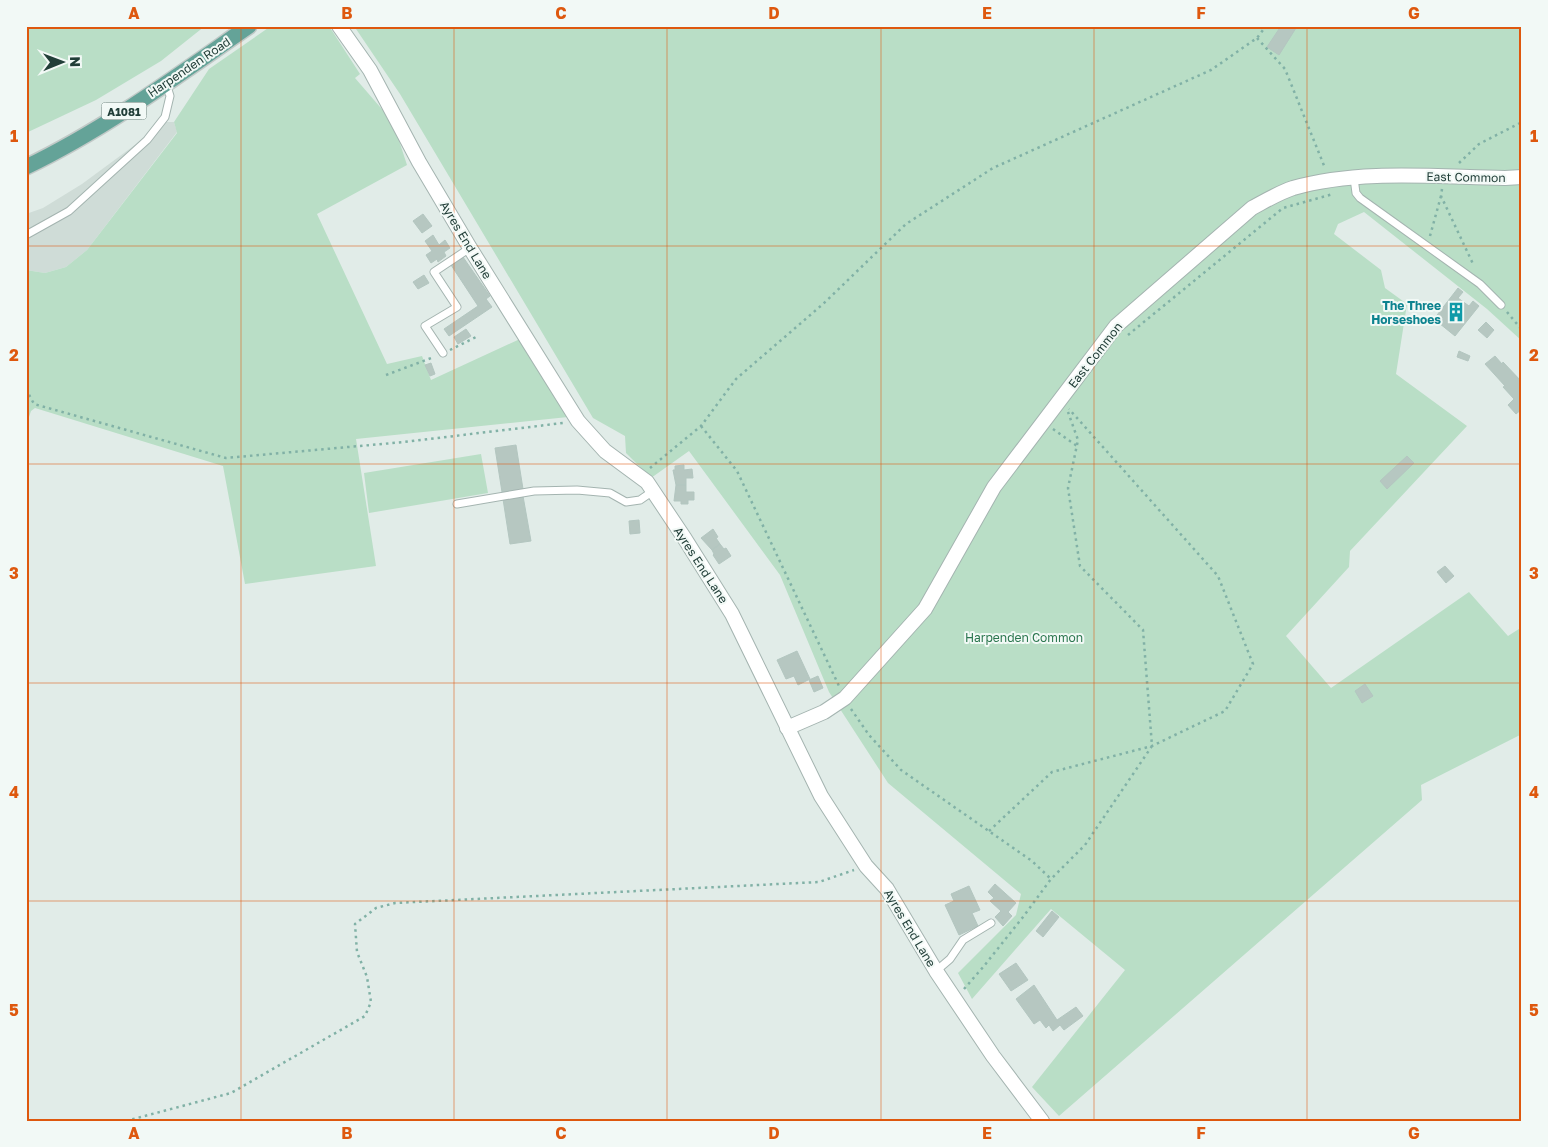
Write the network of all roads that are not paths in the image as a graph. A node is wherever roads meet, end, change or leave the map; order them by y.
1 (249, 26) edge
2 (339, 26) edge
3 (166, 83) junction
4 (26, 167) edge
5 (1522, 176) edge
6 (1354, 178) junction
7 (26, 235) edge
8 (470, 248) junction
9 (1501, 305) road end
10 (443, 353) dead end
11 (653, 491) junction
12 (457, 504) dead end
13 (787, 728) junction
14 (991, 923) dead end
15 (936, 971) junction
16 (1042, 1121) edge

1 - 3 main road, Harpenden Road / A1081
2 - 8 street, Ayres End Lane
3 - 4 main road, Harpenden Road / A1081
3 - 7 lane
5 - 6 street, East Common
6 - 9 lane
6 - 13 street, East Common
8 - 10 lane
8 - 11 street, Ayres End Lane
11 - 12 lane
11 - 13 street, Ayres End Lane
13 - 15 street, Ayres End Lane
14 - 15 lane
15 - 16 street, Ayres End Lane

